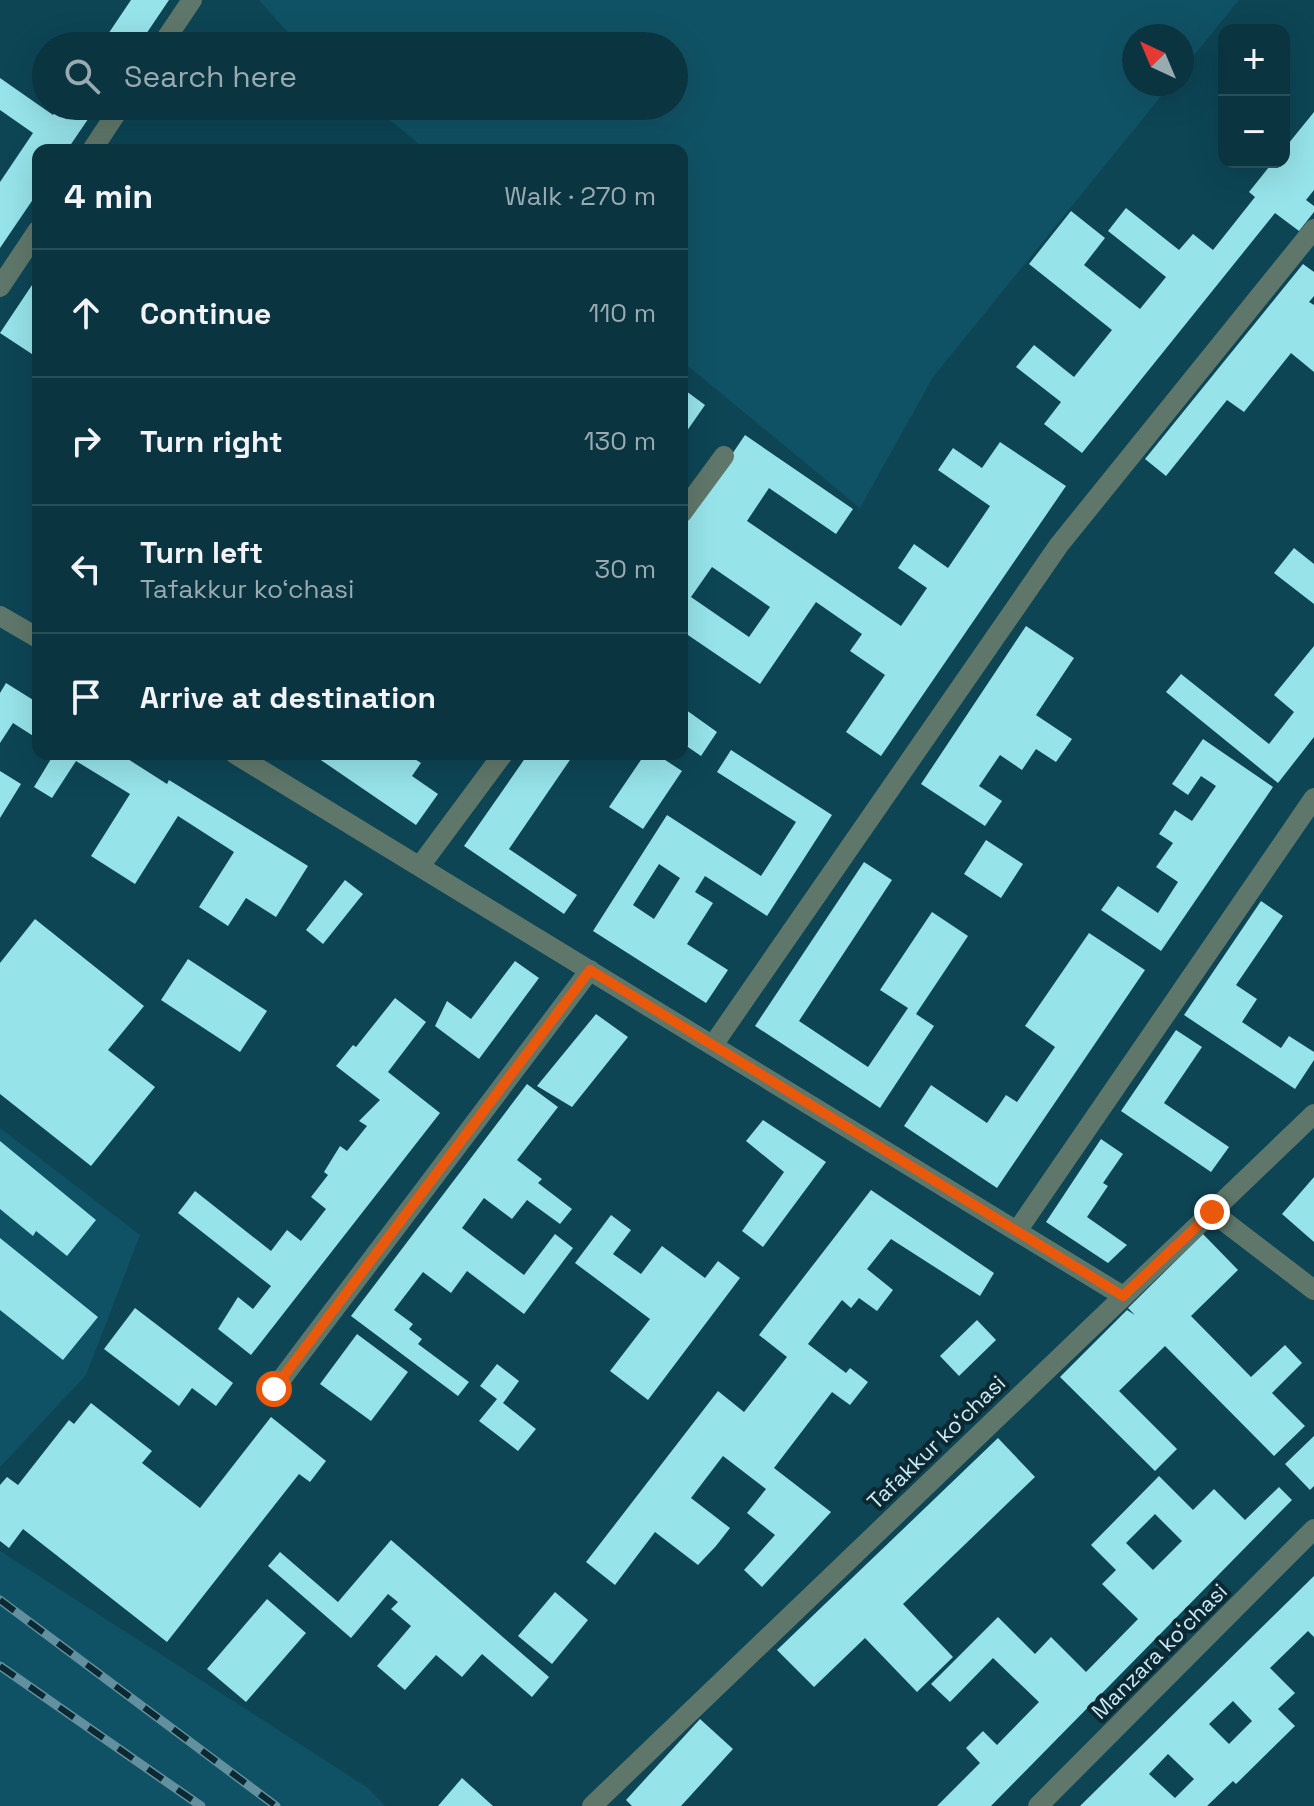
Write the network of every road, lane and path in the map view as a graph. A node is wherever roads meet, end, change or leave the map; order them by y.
1 (192, 0) edge
2 (170, 32) edge
3 (112, 120) edge
4 (96, 144) edge
5 (1314, 229) edge
6 (32, 239) edge
7 (0, 287) edge
8 (724, 456) dead end
9 (688, 505) edge
10 (0, 616) edge
11 (32, 635) edge
12 (245, 760) edge
13 (499, 760) edge
14 (1314, 798) edge
15 (420, 866) junction
16 (590, 970) junction
17 (713, 1045) junction
18 (1314, 1114) edge
19 (1212, 1212) junction
20 (1017, 1231) junction
21 (1314, 1290) edge
22 (1123, 1296) junction
23 (274, 1389) dead end
24 (1314, 1529) edge
25 (592, 1806) edge
26 (1038, 1806) edge

1 - 2 street
3 - 4 street
5 - 17 street
6 - 7 street
8 - 9 street
10 - 11 street
12 - 15 street
13 - 15 street
14 - 20 street
15 - 16 street
16 - 17 street
16 - 23 street
17 - 20 street
18 - 19 street, Tafakkur koʻchasi
19 - 21 street
19 - 22 street, Tafakkur koʻchasi
20 - 22 street
22 - 25 street, Tafakkur koʻchasi
24 - 26 street, Manzara koʻchasi

